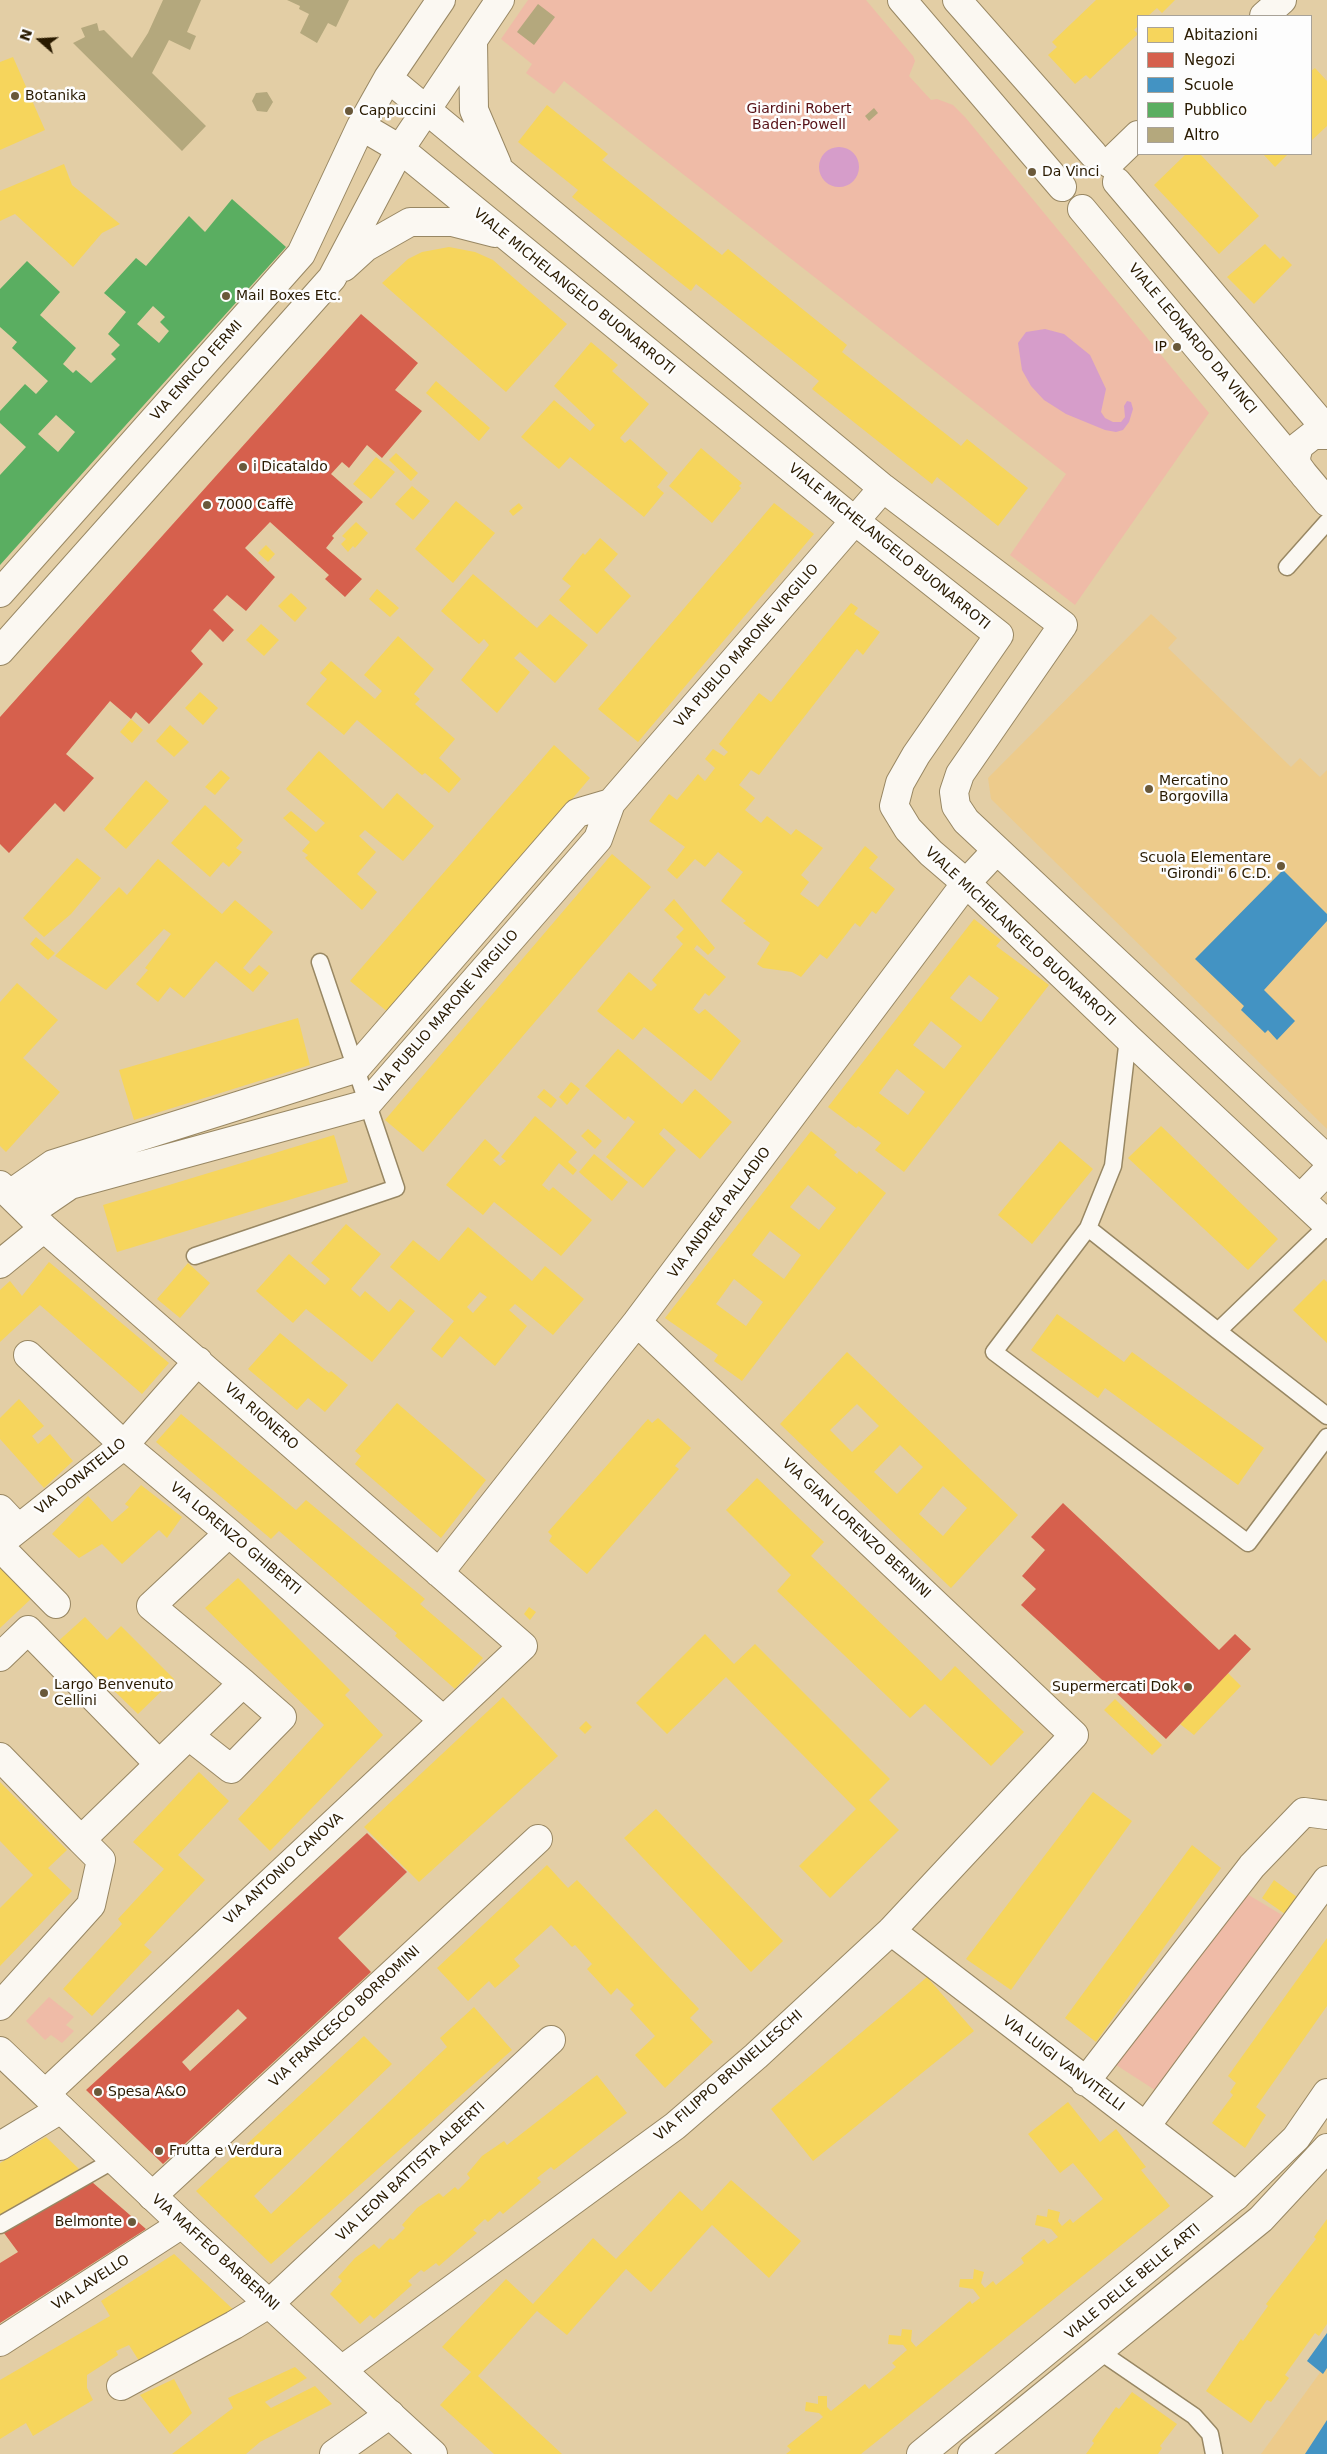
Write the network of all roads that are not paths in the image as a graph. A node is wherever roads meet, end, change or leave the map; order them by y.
1 (441, 0) edge
2 (500, 0) edge
3 (902, 0) edge
4 (957, 0) edge
5 (1282, 0) edge
6 (1265, 15) edge
7 (473, 41) junction
8 (388, 78) junction
9 (427, 109) junction
10 (361, 126) junction
11 (1137, 136) edge
12 (400, 150) junction
13 (1106, 166) junction
14 (498, 168) junction
15 (1062, 187) junction
16 (1082, 209) junction
17 (506, 237) junction
18 (332, 278) junction
19 (180, 389) junction
20 (210, 417) junction
21 (1327, 430) edge
22 (1327, 436) edge
23 (1300, 471) junction
24 (1327, 480) edge
25 (883, 488) junction
26 (1327, 502) edge
27 (855, 521) junction
28 (1327, 522) edge
29 (1287, 567) dead end
30 (0, 593) edge
31 (0, 651) edge
32 (611, 803) junction
33 (997, 850) junction
34 (966, 883) junction
35 (320, 962) dead end
36 (1128, 1038) junction
37 (354, 1068) junction
38 (367, 1104) junction
39 (1327, 1159) edge
40 (1327, 1171) edge
41 (5, 1189) edge
42 (1300, 1199) junction
43 (37, 1220) junction
44 (1327, 1225) edge
45 (1088, 1228) junction
46 (195, 1256) dead end
47 (0, 1264) edge
48 (637, 1322) junction
49 (1218, 1331) junction
50 (28, 1355) dead end
51 (198, 1361) junction
52 (1327, 1416) edge
53 (1327, 1436) edge
54 (124, 1445) junction
55 (6, 1527) edge
56 (229, 1533) junction
57 (0, 1547) edge
58 (439, 1573) junction
59 (56, 1604) dead end
60 (524, 1646) joint
61 (0, 1657) edge
62 (243, 1683) junction
63 (444, 1720) junction
64 (1074, 1735) joint
65 (189, 1736) junction
66 (0, 1757) edge
67 (159, 1764) junction
68 (1327, 1815) edge
69 (538, 1839) dead end
70 (81, 1840) junction
71 (1327, 1880) edge
72 (891, 1931) junction
73 (0, 2006) edge
74 (552, 2040) dead end
75 (0, 2051) edge
76 (1085, 2082) junction
77 (1327, 2093) edge
78 (54, 2101) junction
79 (1146, 2126) junction
80 (0, 2146) edge
81 (1327, 2148) edge
82 (114, 2160) junction
83 (152, 2196) junction
84 (1236, 2196) junction
85 (182, 2224) junction
86 (0, 2225) edge
87 (270, 2303) junction
88 (0, 2342) edge
89 (1099, 2351) junction
90 (342, 2369) junction
91 (121, 2386) dead end
92 (390, 2414) junction
93 (334, 2454) edge
94 (433, 2454) edge
95 (921, 2454) edge
96 (972, 2454) edge
97 (1214, 2454) edge

1 - 8 street, VIA ENRICO FERMI
2 - 7 street
3 - 15 street, VIALE LEONARDO DA VINCI
4 - 13 street
5 - 6 street
7 - 9 street
7 - 14 street
8 - 9 street
8 - 10 street, VIA ENRICO FERMI
9 - 12 street
9 - 14 street
10 - 12 street, VIALE MICHELANGELO BUONARROTI
10 - 19 street, VIA ENRICO FERMI
11 - 13 street
12 - 17 street, VIALE MICHELANGELO BUONARROTI
12 - 18 street
13 - 15 street
13 - 16 street
13 - 21 street
14 - 25 street
15 - 16 street, VIALE LEONARDO DA VINCI
16 - 23 street, VIALE LEONARDO DA VINCI
17 - 18 street
17 - 27 street, VIALE MICHELANGELO BUONARROTI
18 - 20 street
19 - 20 street
19 - 30 street, VIA ENRICO FERMI
20 - 31 street
22 - 23 street
23 - 24 street, VIALE LEONARDO DA VINCI
23 - 26 street, VIALE LEONARDO DA VINCI
25 - 27 street, VIA PUBLIO MARONE VIRGILIO
25 - 33 street
27 - 32 street, VIA PUBLIO MARONE VIRGILIO
27 - 34 street, VIALE MICHELANGELO BUONARROTI
28 - 29 lane
32 - 37 street
32 - 38 street, VIA PUBLIO MARONE VIRGILIO
33 - 34 street, VIA ANDREA PALLADIO
33 - 39 street
34 - 36 street, VIALE MICHELANGELO BUONARROTI
34 - 48 street, VIA ANDREA PALLADIO
35 - 37 lane
36 - 42 street, VIALE MICHELANGELO BUONARROTI
36 - 45 lane
37 - 38 lane
37 - 41 street
38 - 43 street, VIA PUBLIO MARONE VIRGILIO
38 - 46 lane
40 - 42 street
41 - 43 street, VIA RIONERO
42 - 44 street, VIALE MICHELANGELO BUONARROTI
43 - 47 street, VIA PUBLIO MARONE VIRGILIO
43 - 51 street, VIA RIONERO
44 - 49 lane
45 - 49 lane
45 - 53 lane
48 - 58 street, VIA ANDREA PALLADIO
48 - 64 street, VIA GIAN LORENZO BERNINI
49 - 52 lane
50 - 54 street, VIA LORENZO GHIBERTI
51 - 54 street, VIA DONATELLO
51 - 58 street, VIA RIONERO
54 - 55 street, VIA DONATELLO
54 - 56 street, VIA LORENZO GHIBERTI
56 - 62 street
56 - 63 street, VIA LORENZO GHIBERTI
57 - 59 street
58 - 60 street, VIA RIONERO
60 - 63 street, VIA ANTONIO CANOVA
61 - 67 street
62 - 65 street
62 - 65 street
63 - 78 street, VIA ANTONIO CANOVA
64 - 72 street, VIA FILIPPO BRUNELLESCHI
65 - 67 street
66 - 70 street
67 - 70 street
68 - 76 street
69 - 83 street, VIA FRANCESCO BORROMINI
70 - 73 street
71 - 79 street
72 - 76 street, VIA LUIGI VANVITELLI
72 - 90 street, VIA FILIPPO BRUNELLESCHI
74 - 87 street, VIA LEON BATTISTA ALBERTI
75 - 78 street, VIA MAFFEO BARBERINI
76 - 79 street, VIA LUIGI VANVITELLI
77 - 84 street, VIALE DELLE BELLE ARTI
78 - 80 street, VIA ANTONIO CANOVA
78 - 82 street, VIA MAFFEO BARBERINI
79 - 84 street, VIA LUIGI VANVITELLI
81 - 89 street
82 - 83 street, VIA MAFFEO BARBERINI
82 - 86 lane
83 - 85 street, VIA MAFFEO BARBERINI
84 - 95 street, VIALE DELLE BELLE ARTI
85 - 87 street, VIA MAFFEO BARBERINI
85 - 88 street, VIA LAVELLO
87 - 90 street, VIA MAFFEO BARBERINI
87 - 91 street, VIA LEON BATTISTA ALBERTI
89 - 96 street
89 - 97 lane
90 - 92 street, VIA MAFFEO BARBERINI
92 - 93 street
92 - 94 street, VIA MAFFEO BARBERINI

